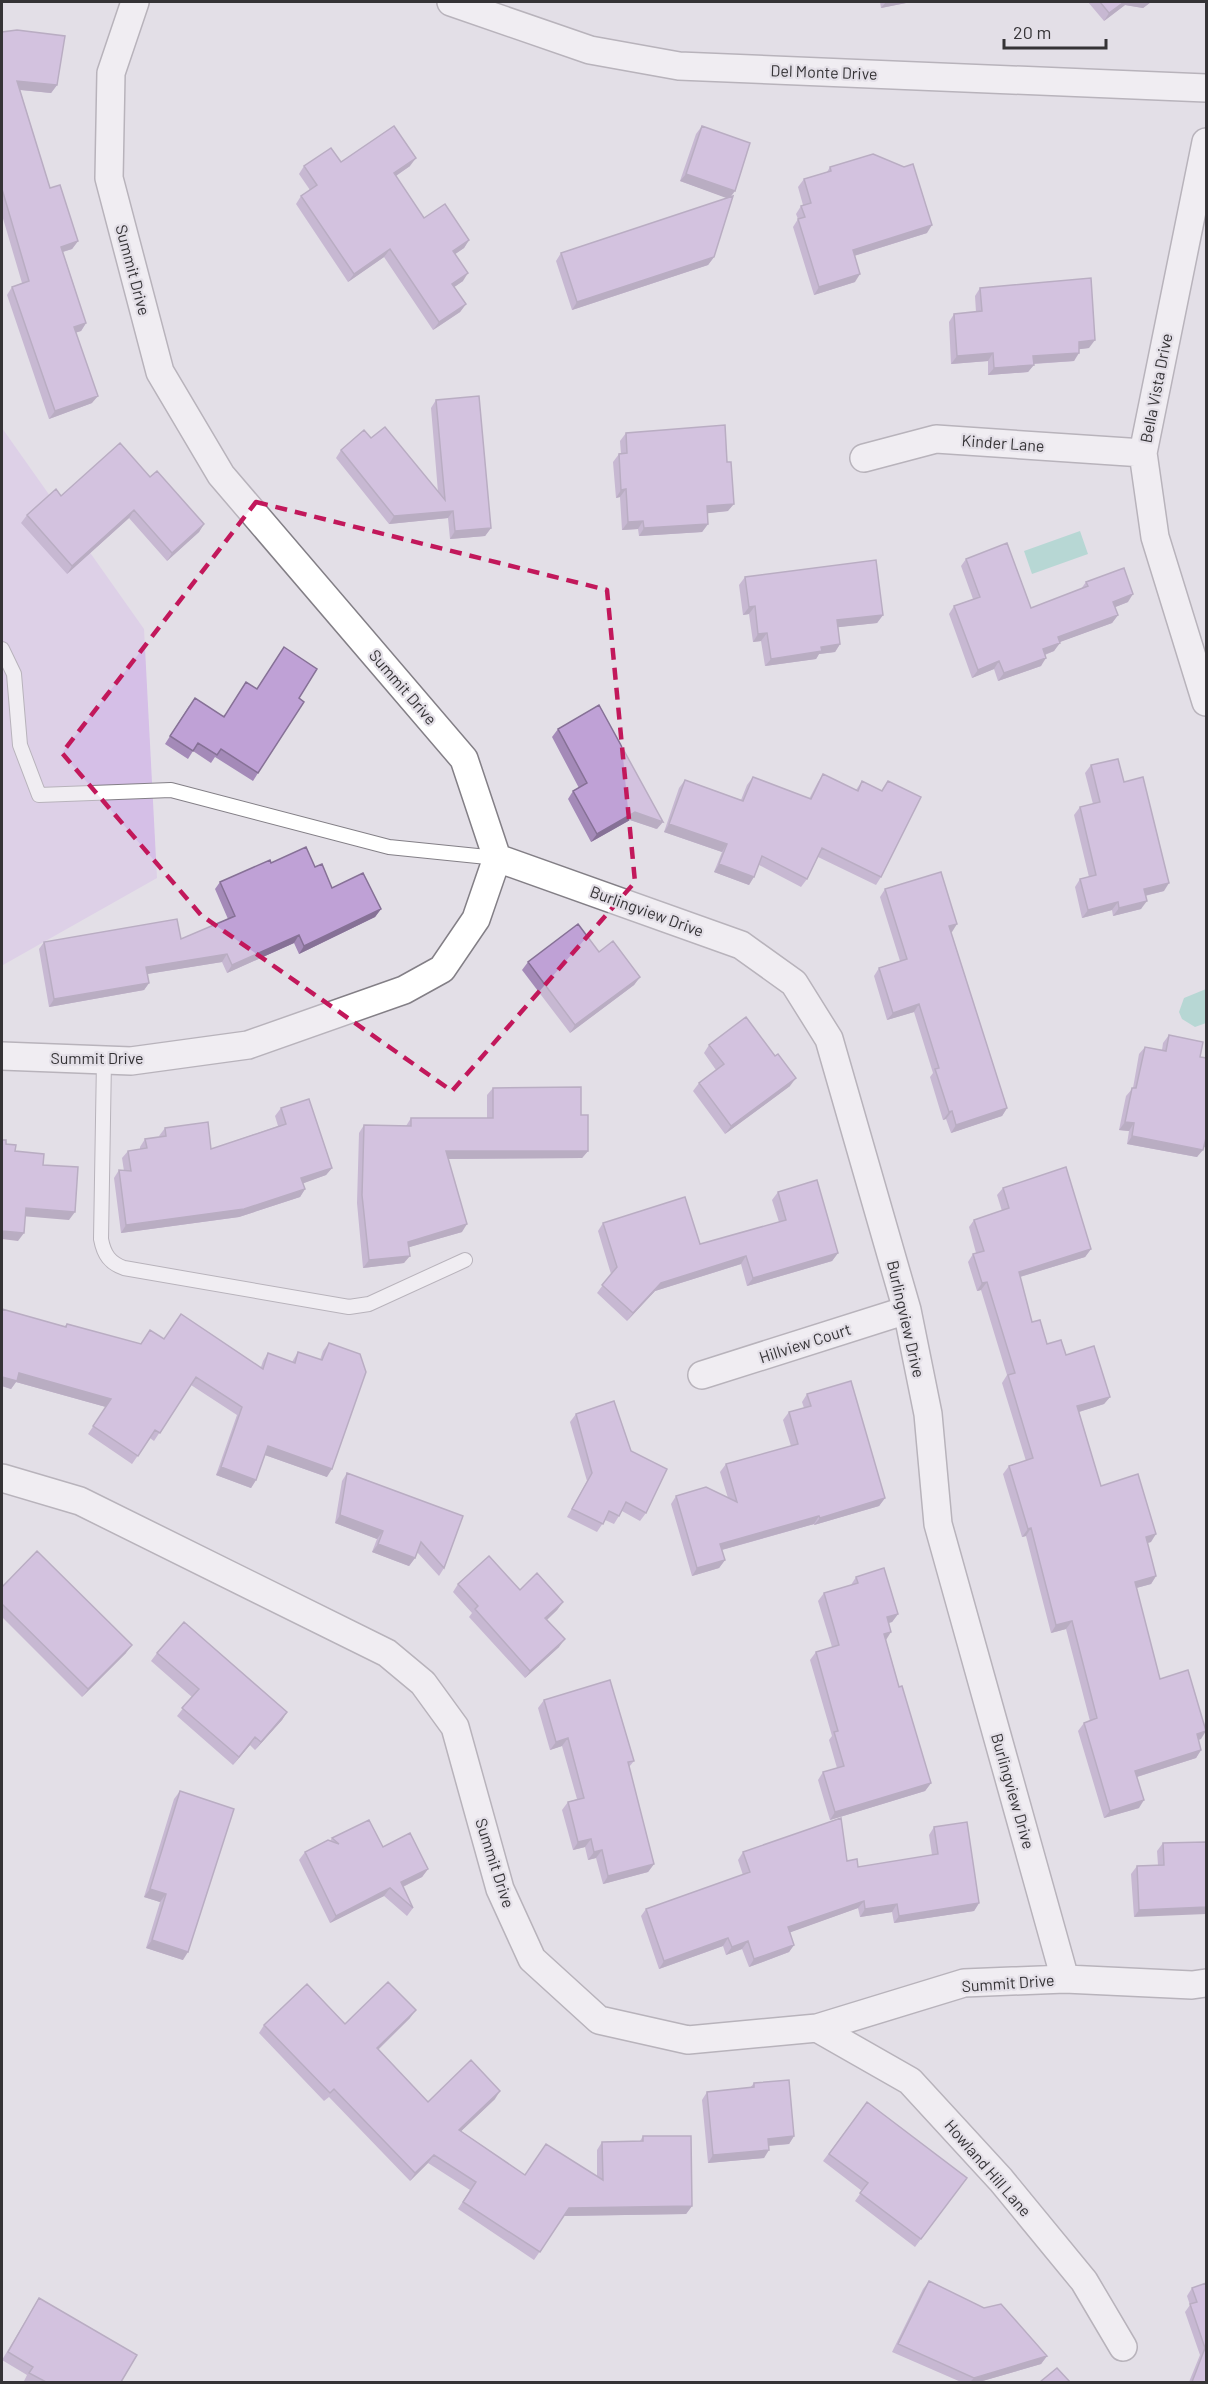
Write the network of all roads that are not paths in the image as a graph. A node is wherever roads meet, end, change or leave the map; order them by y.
1 (135, 2) edge
2 (451, 2) edge
3 (1206, 88) edge
4 (1206, 142) edge
5 (1143, 453) junction
6 (864, 458) dead end
7 (2, 649) edge
8 (1206, 702) edge
9 (497, 858) junction
10 (2, 1056) edge
11 (104, 1060) junction
12 (465, 1260) dead end
13 (908, 1310) junction
14 (702, 1375) dead end
15 (2, 1478) edge
16 (1065, 1979) junction
17 (1206, 1983) edge
18 (817, 2028) junction
19 (1123, 2347) dead end

1 - 9 street, Summit Drive
2 - 3 street, Del Monte Drive
4 - 5 street, Bella Vista Drive
5 - 6 street, Kinder Lane
5 - 8 street, Bella Vista Drive
7 - 9 lane
9 - 11 street, Summit Drive
9 - 13 street, Burlingview Drive
10 - 11 street, Summit Drive
11 - 12 lane
13 - 14 street, Hillview Court
13 - 16 street, Burlingview Drive
15 - 18 street, Summit Drive
16 - 17 street, Summit Drive
16 - 18 street, Summit Drive
18 - 19 street, Howland Hill Lane

